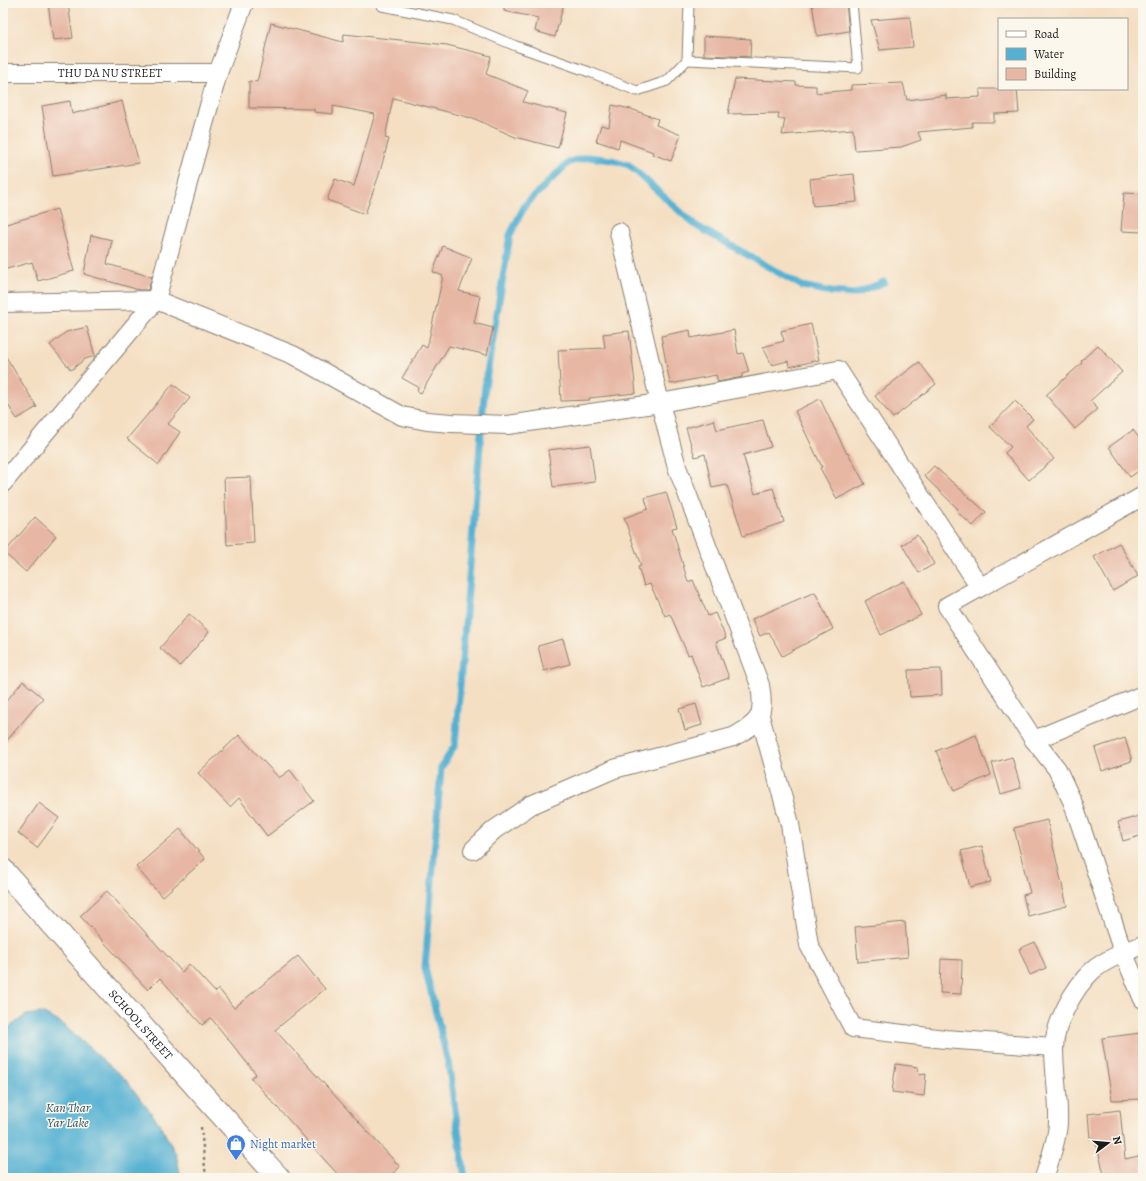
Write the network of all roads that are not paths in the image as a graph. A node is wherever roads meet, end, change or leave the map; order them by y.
1 (244, 3) edge
2 (689, 3) edge
3 (852, 3) edge
4 (382, 6) dead end
5 (687, 60) junction
6 (3, 72) edge
7 (218, 73) junction
8 (619, 232) dead end
9 (156, 300) junction
10 (3, 303) edge
11 (660, 403) junction
12 (3, 483) edge
13 (1143, 496) edge
14 (980, 587) junction
15 (1143, 695) edge
16 (760, 716) junction
17 (1034, 740) junction
18 (473, 850) dead end
19 (3, 870) edge
20 (1143, 945) edge
21 (1123, 952) junction
22 (1143, 999) edge
23 (1053, 1047) junction
24 (279, 1178) edge
25 (1044, 1178) edge

1 - 7 street
2 - 5 lane
3 - 5 lane
4 - 5 lane
6 - 7 street, THU DA NU STREET
7 - 9 street
8 - 11 street
9 - 10 street
9 - 11 street
9 - 12 street
11 - 14 street
11 - 16 street
13 - 14 street
14 - 17 street
15 - 17 street
16 - 18 street
16 - 23 street
17 - 21 street
19 - 24 street, SCHOOL STREET
20 - 21 street
21 - 22 street
21 - 23 street
23 - 25 street

